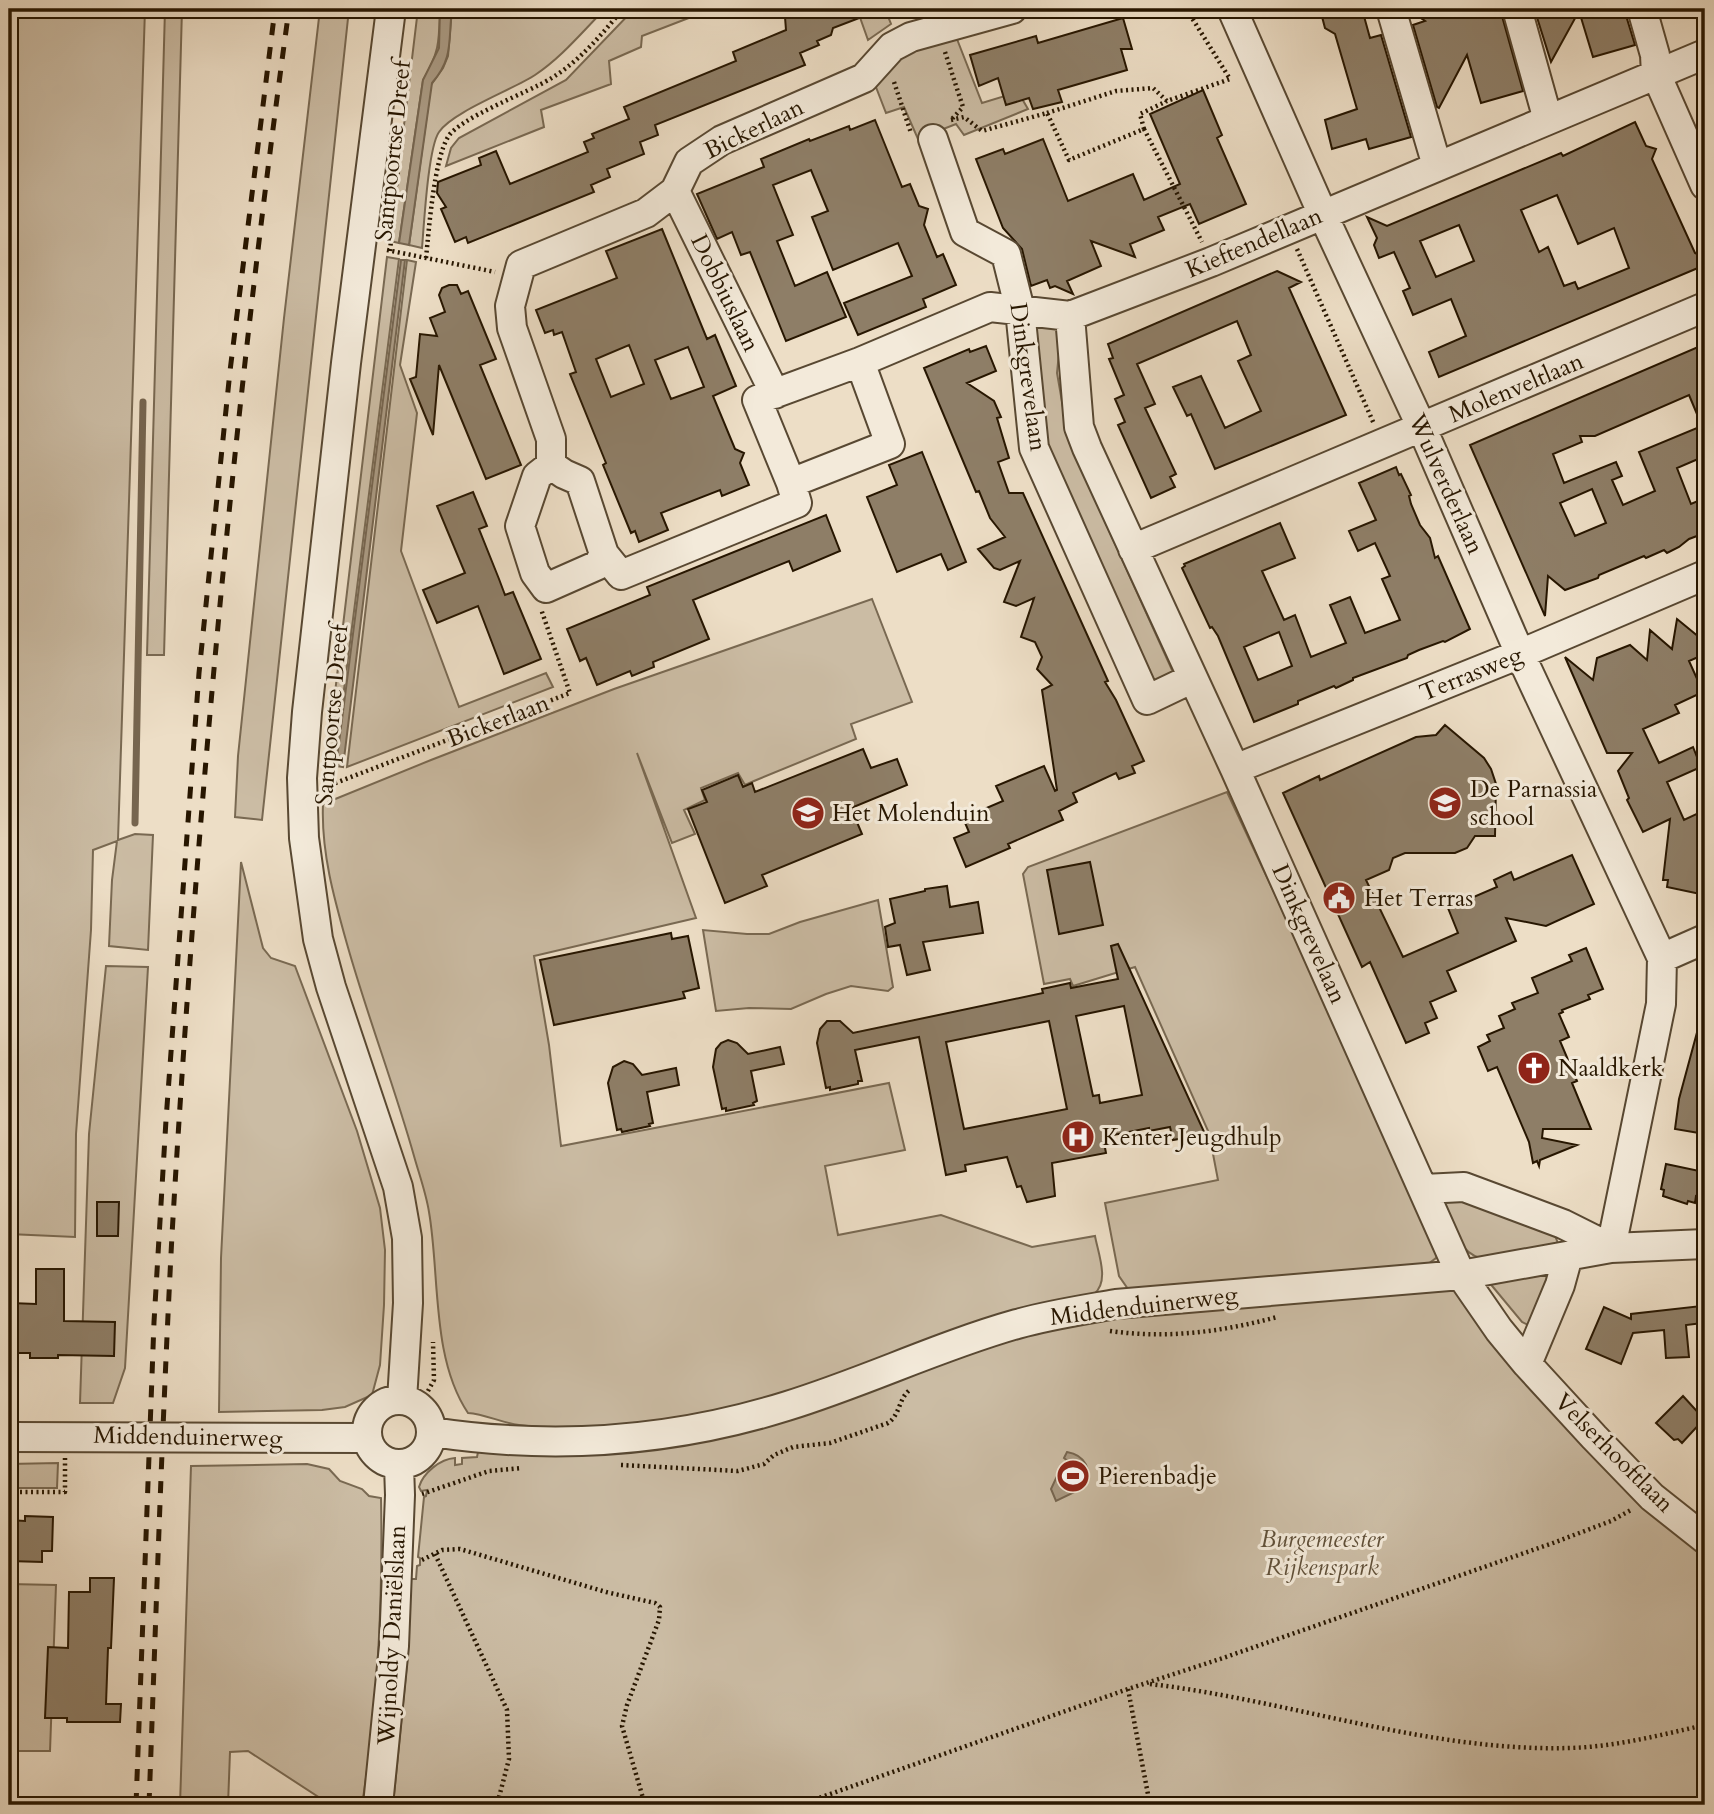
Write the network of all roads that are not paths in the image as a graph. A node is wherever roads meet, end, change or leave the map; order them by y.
1 (390, 9) edge
2 (1012, 9) edge
3 (1232, 9) edge
4 (1391, 9) edge
5 (1517, 9) edge
6 (1642, 9) edge
7 (1705, 54) edge
8 (1656, 74) junction
9 (1548, 120) junction
10 (942, 130) road end
11 (1437, 166) junction
12 (1705, 185) edge
13 (675, 191) junction
14 (1323, 215) junction
15 (1705, 307) edge
16 (1020, 310) junction
17 (1070, 316) junction
18 (860, 362) junction
19 (775, 394) junction
20 (1422, 428) junction
21 (551, 465) junction
22 (791, 483) junction
23 (1133, 549) junction
24 (604, 554) junction
25 (1705, 575) edge
26 (1520, 654) junction
27 (1191, 679) junction
28 (1235, 769) junction
29 (1705, 939) edge
30 (1662, 958) junction
31 (1424, 1189) junction
32 (1705, 1244) edge
33 (1611, 1248) junction
34 (1568, 1256) junction
35 (1461, 1275) junction
36 (1527, 1364) junction
37 (418, 1413) junction
38 (9, 1437) edge
39 (367, 1438) junction
40 (399, 1465) junction
41 (1705, 1539) edge
42 (379, 1805) edge

1 - 37 street, Santpoortse Dreef
2 - 13 street, Bickerlaan
3 - 14 street, Wulverderlaan
4 - 11 street
5 - 9 street
6 - 8 street
7 - 8 street, Kieftendellaan
8 - 9 street, Kieftendellaan
8 - 12 street
9 - 11 street, Kieftendellaan
10 - 16 street, Dinkgrevelaan
11 - 14 street, Kieftendellaan
13 - 19 street, Dobbiuslaan
13 - 21 street, Bickerlaan
14 - 17 street, Kieftendellaan
14 - 20 street, Wulverderlaan
15 - 20 street, Molenveltlaan
16 - 17 street
16 - 18 street
16 - 27 street, Dinkgrevelaan
17 - 23 street, Dinkgrevelaan
18 - 19 street
18 - 22 street
19 - 22 street
20 - 23 street, Molenveltlaan
20 - 26 street, Wulverderlaan
21 - 24 street
21 - 24 street
22 - 24 street
23 - 27 street, Dinkgrevelaan
25 - 26 street, Terrasweg
26 - 28 street, Terrasweg
26 - 30 street, Wulverderlaan
27 - 28 street, Dinkgrevelaan
28 - 31 street, Dinkgrevelaan
29 - 30 street
30 - 33 street
31 - 33 street
31 - 35 street, Dinkgrevelaan
32 - 33 street, Middenduinerweg
33 - 34 street, Middenduinerweg
34 - 35 street, Middenduinerweg
34 - 36 street
35 - 36 street, Velserhooftlaan
35 - 37 street, Middenduinerweg
36 - 41 street, Velserhooftlaan
37 - 39 street
37 - 40 street
38 - 39 street, Middenduinerweg
39 - 40 street
40 - 42 street, Wijnoldy Daniëlslaan

